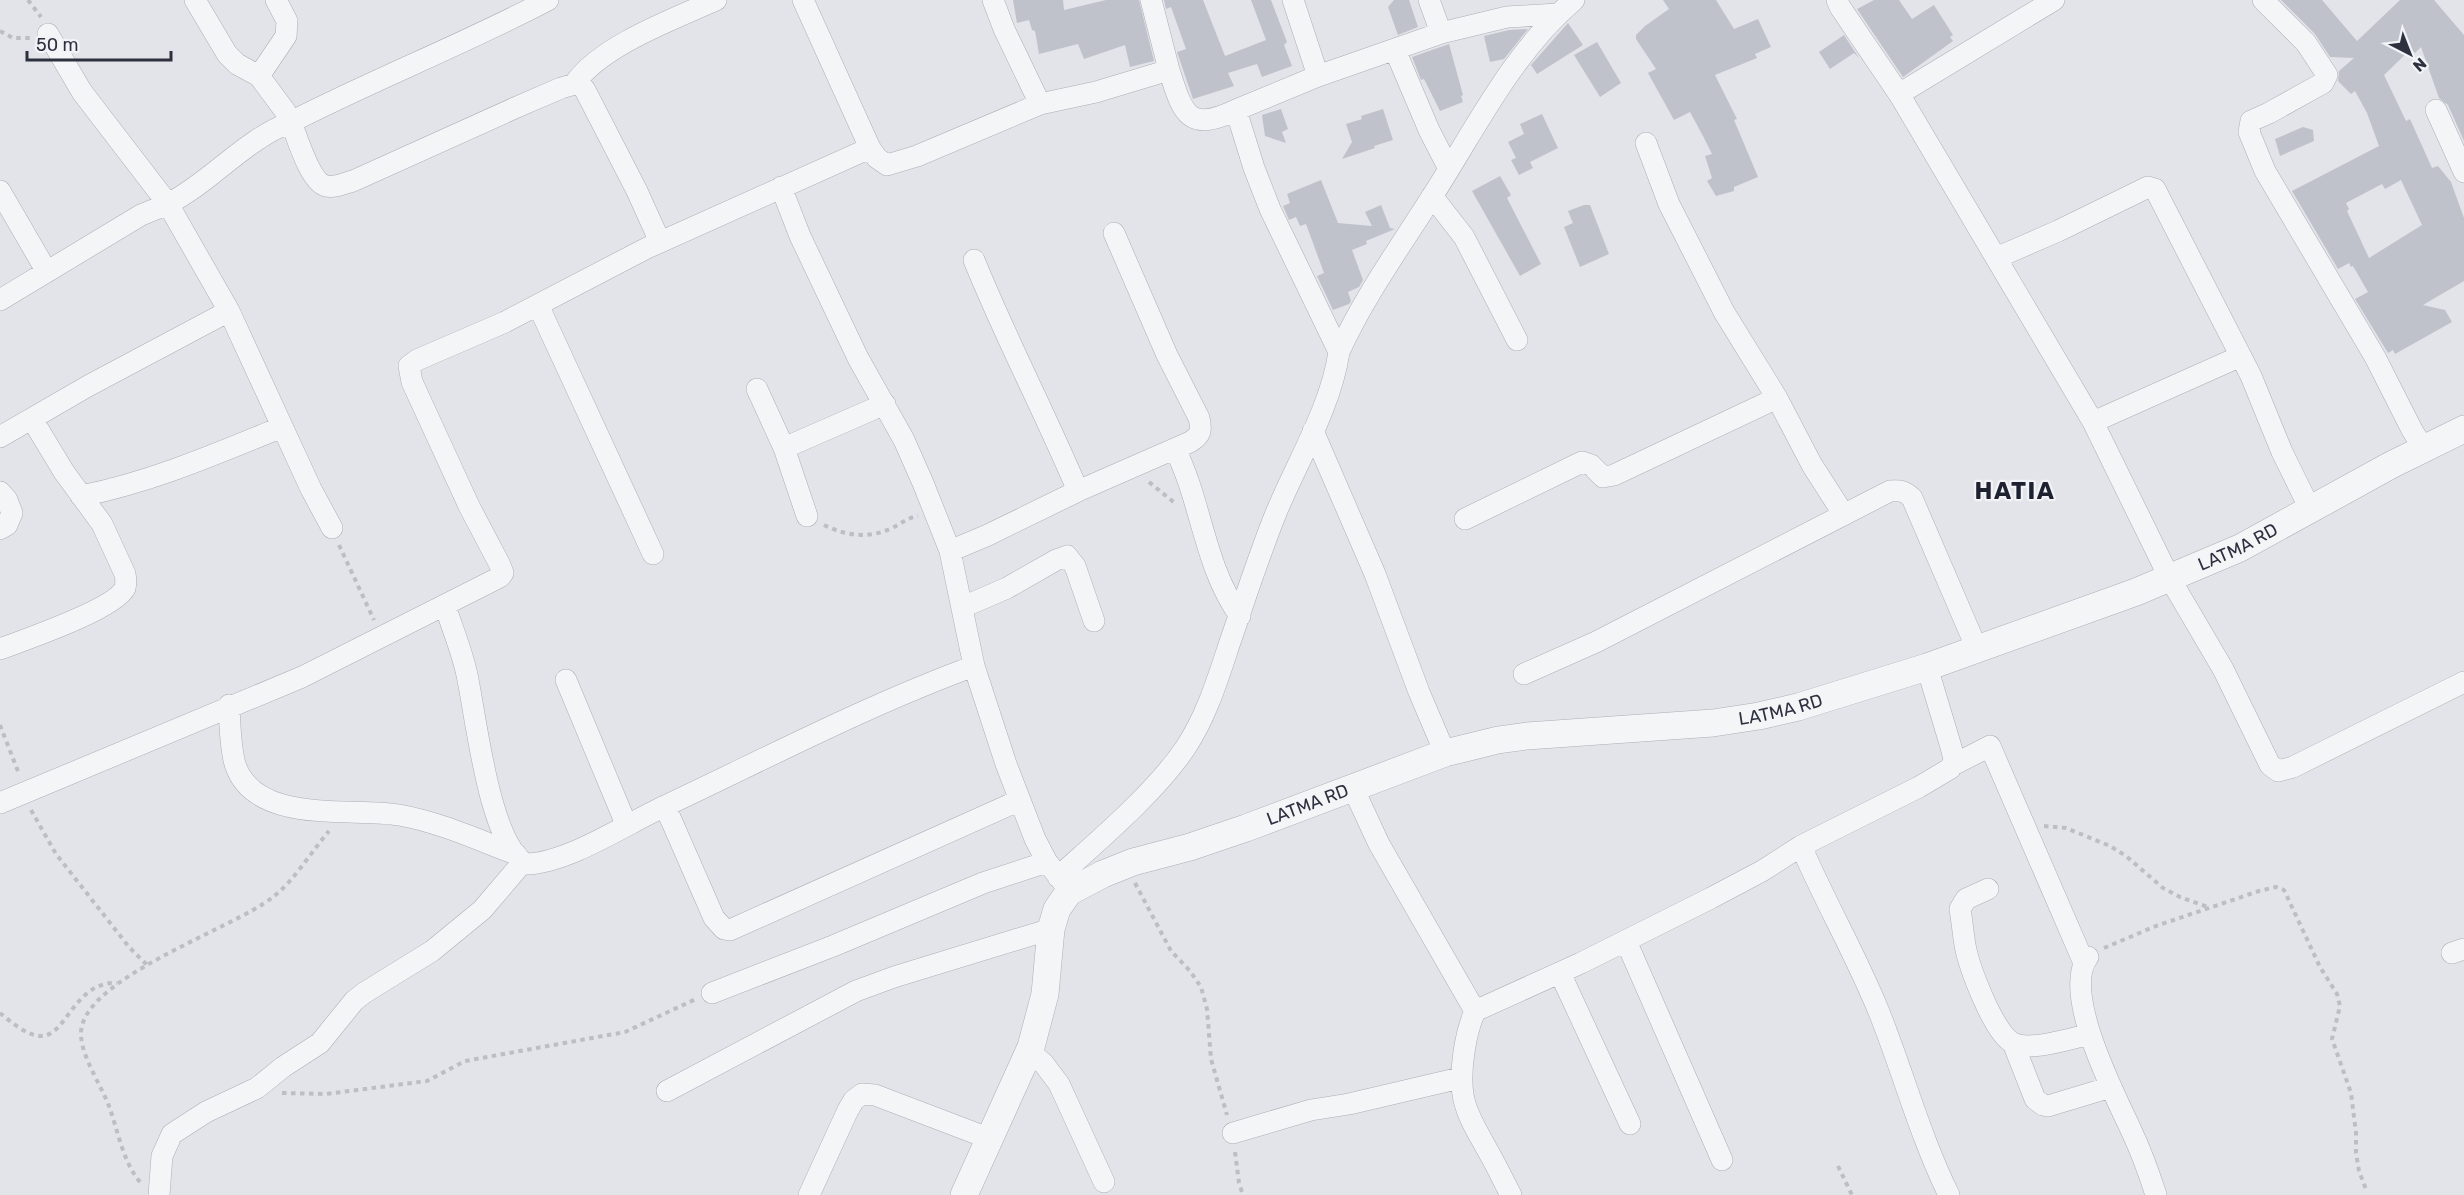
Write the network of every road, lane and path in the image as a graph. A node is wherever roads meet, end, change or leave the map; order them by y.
1 (195, 0) edge
2 (276, 0) edge
3 (548, 0) edge
4 (716, 0) edge
5 (803, 0) edge
6 (993, 0) edge
7 (1151, 0) edge
8 (1293, 0) edge
9 (1429, 0) edge
10 (1574, 0) edge
11 (1837, 0) edge
12 (2054, 0) edge
13 (2263, 0) edge
14 (1558, 14) junction
15 (1440, 33) junction
16 (48, 34) dead end
17 (1395, 50) junction
18 (1169, 70) junction
19 (259, 76) junction
20 (1318, 76) junction
21 (575, 83) junction
22 (1899, 94) junction
23 (1040, 104) junction
24 (1236, 110) junction
25 (2436, 110) dead end
26 (291, 122) junction
27 (1646, 142) dead end
28 (870, 148) junction
29 (1449, 170) junction
30 (2464, 172) edge
31 (781, 188) junction
32 (0, 191) edge
33 (1432, 196) junction
34 (168, 204) junction
35 (1114, 233) dead end
36 (660, 242) junction
37 (1996, 258) junction
38 (974, 260) dead end
39 (47, 272) junction
40 (0, 300) edge
41 (538, 305) junction
42 (229, 310) junction
43 (1517, 340) dead end
44 (1339, 352) junction
45 (2241, 356) junction
46 (757, 389) dead end
47 (1777, 398) junction
48 (885, 404) junction
49 (32, 419) junction
50 (2093, 422) junction
51 (282, 427) junction
52 (2464, 429) edge
53 (1312, 431) junction
54 (0, 437) edge
55 (784, 448) junction
56 (1175, 449) junction
57 (2424, 449) junction
58 (1145, 479) dead end
59 (1078, 491) junction
60 (0, 492) edge
61 (81, 496) junction
62 (2310, 509) junction
63 (1198, 511) junction
64 (1844, 515) junction
65 (807, 516) joint
66 (1465, 519) dead end
67 (940, 523) junction
68 (332, 528) joint
69 (0, 529) edge
70 (950, 551) junction
71 (653, 554) dead end
72 (2169, 577) junction
73 (445, 605) junction
74 (963, 607) junction
75 (1240, 616) junction
76 (1094, 621) dead end
77 (382, 637) junction
78 (0, 649) edge
79 (1977, 649) junction
80 (974, 666) junction
81 (1927, 668) junction
82 (1524, 674) dead end
83 (566, 680) dead end
84 (2464, 682) edge
85 (229, 705) junction
86 (0, 725) edge
87 (1445, 753) junction
88 (1953, 765) junction
89 (1353, 788) junction
90 (25, 792) junction
91 (1020, 800) junction
92 (0, 803) edge
93 (665, 806) junction
94 (348, 810) junction
95 (626, 825) junction
96 (2038, 829) dead end
97 (1801, 846) junction
98 (519, 858) junction
99 (1133, 862) junction
100 (1058, 877) junction
101 (1988, 889) dead end
102 (2209, 908) junction
103 (1051, 929) junction
104 (1626, 941) junction
105 (2086, 960) junction
106 (147, 965) junction
107 (1560, 973) junction
108 (117, 983) junction
109 (712, 993) joint
110 (1475, 1011) junction
111 (0, 1013) edge
112 (2090, 1034) junction
113 (2013, 1043) junction
114 (1029, 1051) junction
115 (1460, 1078) junction
116 (2111, 1087) junction
117 (257, 1088) junction
118 (667, 1091) dead end
119 (1630, 1124) dead end
120 (1233, 1133) junction
121 (988, 1138) junction
122 (1722, 1160) dead end
123 (1838, 1166) dead end
124 (1104, 1182) dead end
125 (151, 1190) edge
126 (2367, 1192) dead end
127 (809, 1195) edge
128 (964, 1195) edge
129 (1243, 1195) edge
130 (1511, 1195) edge
131 (1852, 1195) edge
132 (1949, 1195) edge
133 (2156, 1195) edge

1 - 19 street
2 - 19 street
3 - 26 street
4 - 21 street
5 - 28 street
6 - 23 street
7 - 18 street
8 - 20 street
9 - 15 street
10 - 14 street
11 - 22 street
12 - 22 street
13 - 57 street
14 - 15 street
14 - 29 street
15 - 17 street
16 - 34 street
17 - 20 street
17 - 29 street
18 - 23 street
18 - 24 street
19 - 26 street
20 - 24 street
21 - 26 street
21 - 36 street
22 - 37 street
23 - 28 street
24 - 44 street
25 - 30 street
26 - 34 street
27 - 47 street
28 - 31 street
29 - 33 street
31 - 36 street
31 - 48 street
32 - 39 street
33 - 43 street
33 - 44 street
34 - 39 street
34 - 42 street
35 - 56 street
36 - 41 street
37 - 45 street
37 - 50 street
38 - 59 street
39 - 40 street
41 - 71 street
41 - 73 street
42 - 49 street
42 - 51 street
44 - 53 street
45 - 50 street
45 - 62 street
46 - 55 street
47 - 64 street
47 - 66 street
48 - 55 street
48 - 67 street
49 - 54 street
49 - 61 street
50 - 72 street
51 - 61 street
51 - 68 street
52 - 57 street, LATMA RD
53 - 75 street
53 - 87 street
55 - 65 street
56 - 59 street
56 - 63 street
57 - 62 street, LATMA RD
58 - 63 path
59 - 70 street
60 - 69 street
61 - 78 street
62 - 72 street, LATMA RD
63 - 75 street
64 - 79 street
64 - 82 street
65 - 67 path
67 - 70 street
68 - 77 path
70 - 74 street
72 - 79 street, LATMA RD
72 - 84 street
73 - 77 street
73 - 98 street
74 - 76 street
74 - 80 street
75 - 100 street
77 - 85 street
79 - 81 street, LATMA RD
80 - 91 street
80 - 93 street
81 - 87 street, LATMA RD
81 - 88 street
83 - 95 street
85 - 90 street
85 - 94 street
86 - 90 path
87 - 89 street, LATMA RD
88 - 97 street
88 - 105 street
89 - 99 street, LATMA RD
89 - 110 street
90 - 92 street
90 - 106 path
91 - 93 street
91 - 100 street
93 - 95 street
94 - 98 street
94 - 106 path
95 - 98 street
96 - 102 path
97 - 104 street
97 - 132 street
98 - 117 street
99 - 100 street, LATMA RD
99 - 120 path
100 - 103 street
100 - 109 street
101 - 113 street
102 - 105 path
102 - 126 path
103 - 114 street
103 - 118 street
104 - 107 street
104 - 122 street
105 - 112 street
106 - 108 path
107 - 110 street
107 - 119 street
108 - 111 path
108 - 125 path
109 - 117 path
110 - 115 street
112 - 113 street
112 - 116 street
113 - 116 street
114 - 121 street
114 - 124 street
115 - 120 street
115 - 130 street
116 - 133 street
117 - 125 street
120 - 129 path
121 - 127 street
121 - 128 street
123 - 131 path

